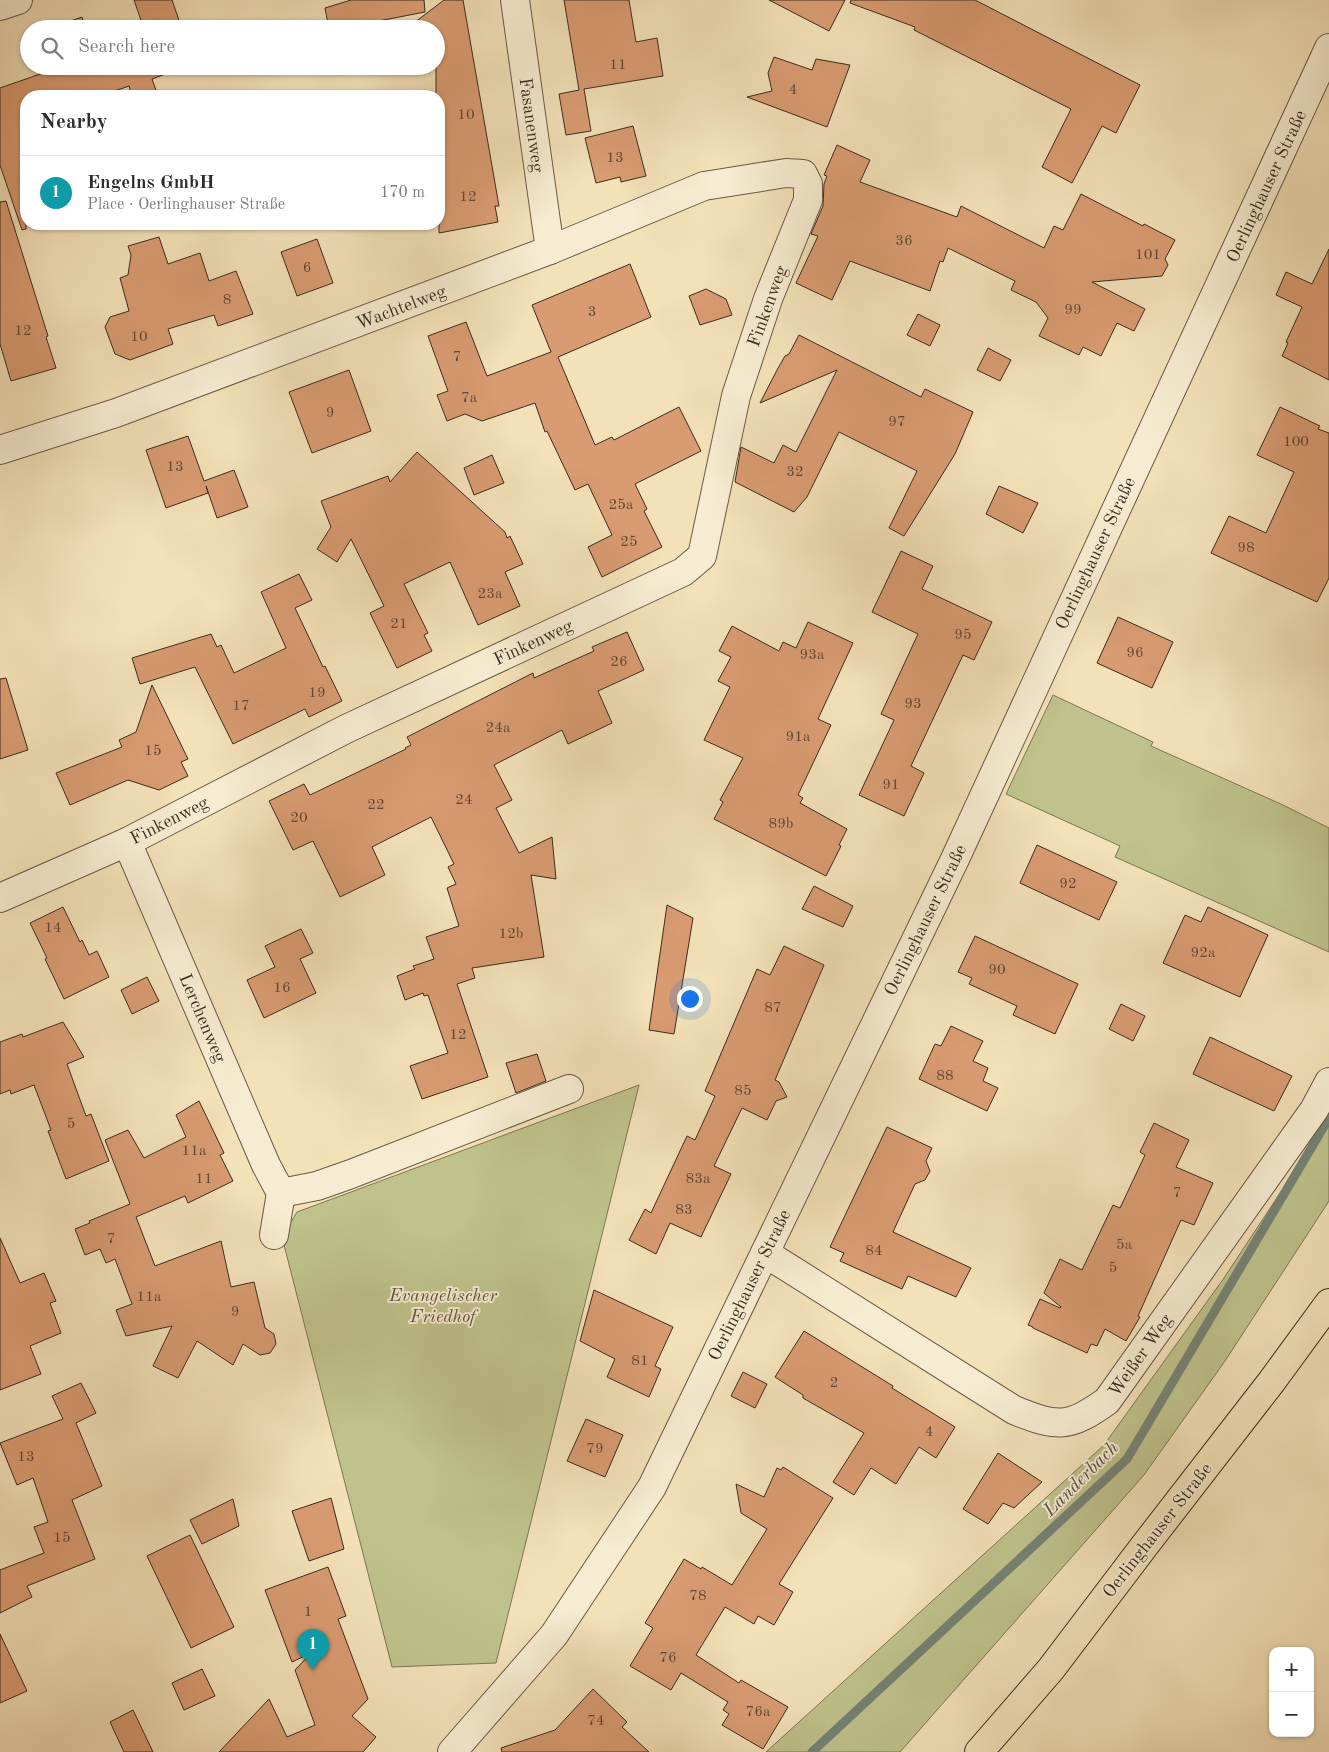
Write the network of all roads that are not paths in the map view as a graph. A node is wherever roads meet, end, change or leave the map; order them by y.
1 (18, 0) edge
2 (515, 0) edge
3 (0, 6) edge
4 (1329, 48) edge
5 (802, 174) joint
6 (550, 250) junction
7 (0, 450) edge
8 (127, 842) junction
9 (0, 898) edge
10 (1329, 1082) edge
11 (569, 1089) dead end
12 (281, 1193) junction
13 (274, 1235) dead end
14 (765, 1253) junction
15 (1329, 1303) edge
16 (452, 1752) edge
17 (979, 1752) edge

1 - 3 street
2 - 6 street, Fasanenweg
4 - 14 street, Oerlinghauser Straße
5 - 6 street, Wachtelweg
5 - 8 street, Finkenweg
6 - 7 street, Wachtelweg
8 - 9 street, Finkenweg
8 - 12 street, Lerchenweg
10 - 14 street, Weißer Weg
11 - 12 street
12 - 13 street
14 - 16 street, Oerlinghauser Straße
15 - 17 main road, Oerlinghauser Straße

